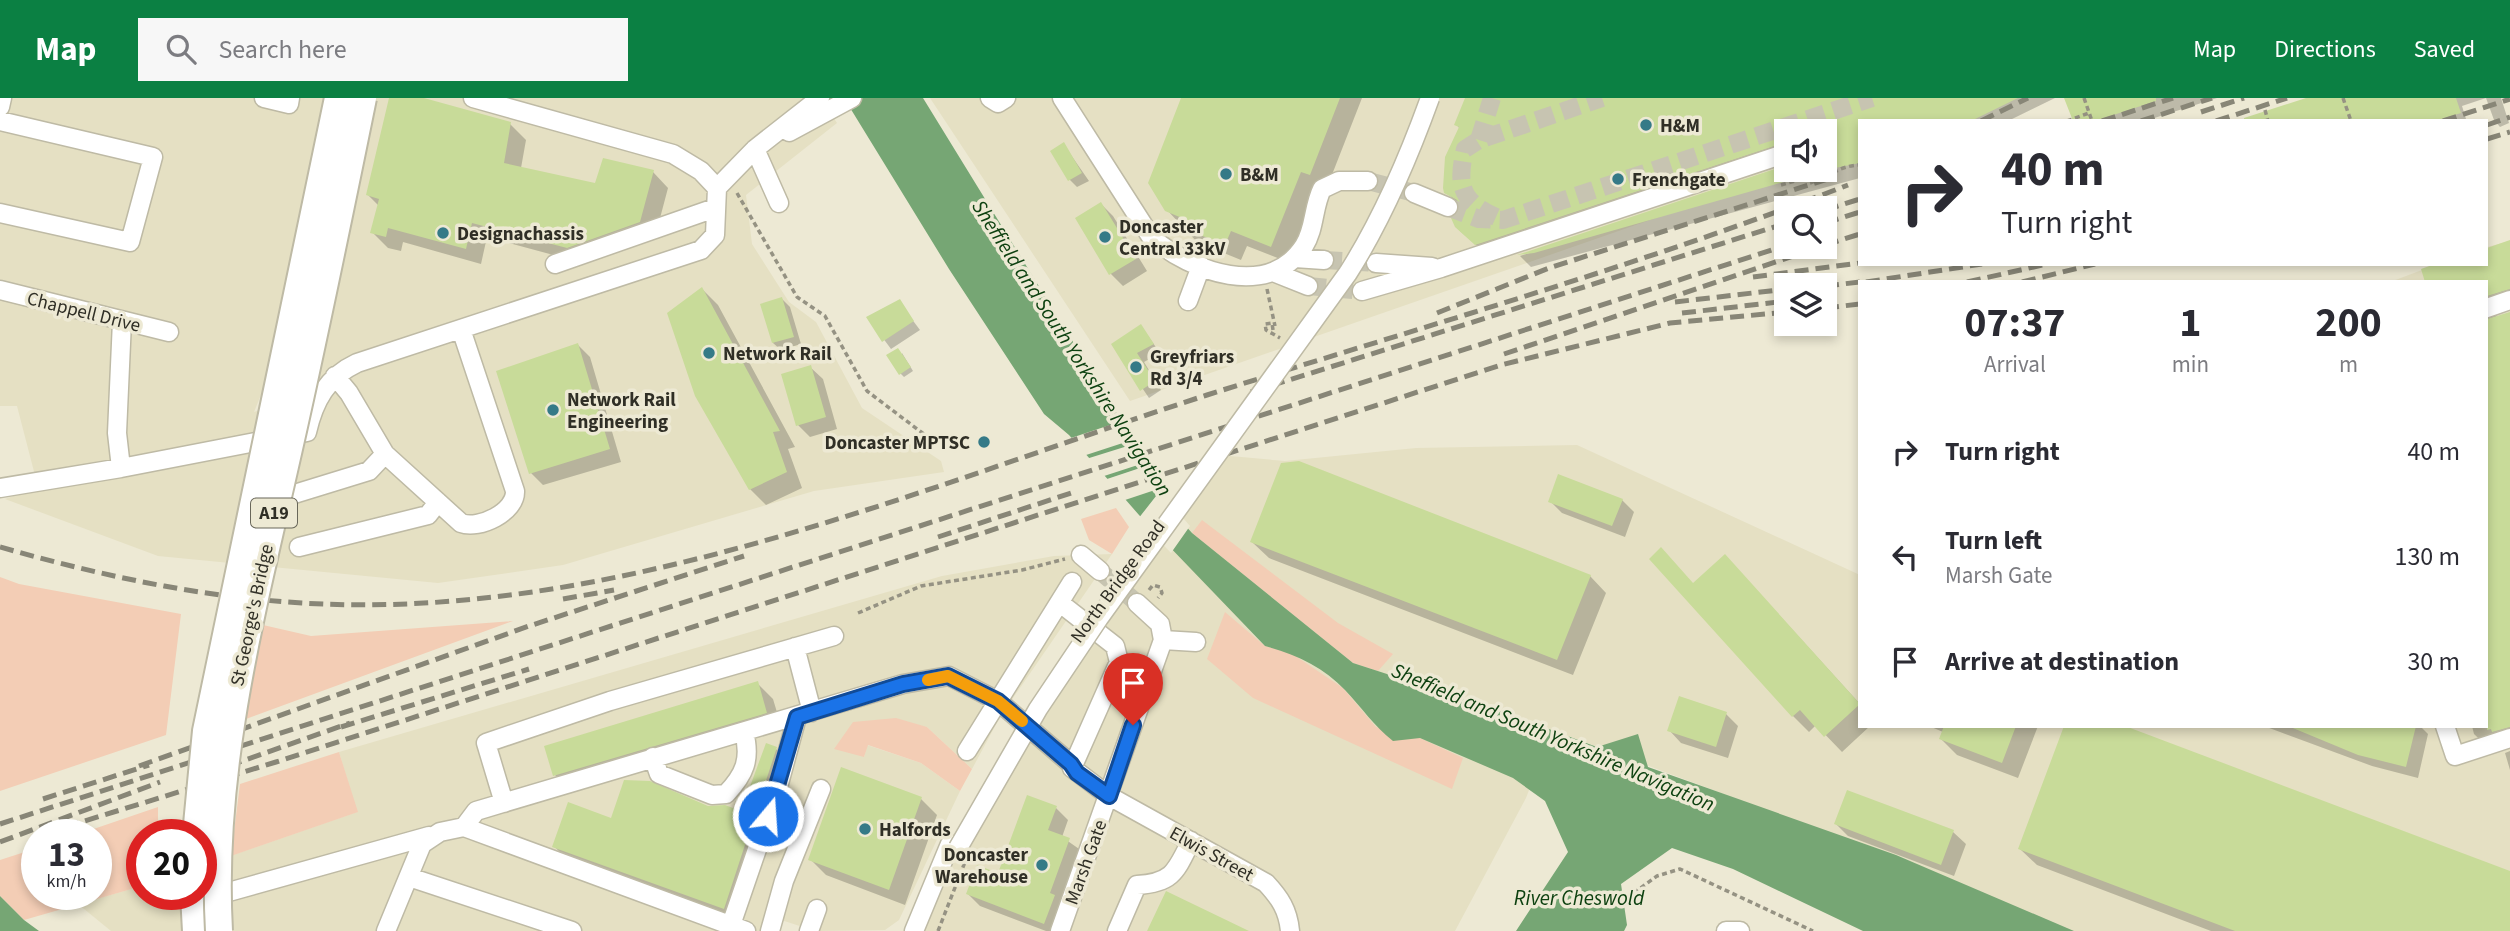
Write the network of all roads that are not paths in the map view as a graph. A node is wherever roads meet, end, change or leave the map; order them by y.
1 (2, 98) edge
2 (264, 98) edge
3 (290, 98) edge
4 (338, 98) edge
5 (362, 98) edge
6 (472, 98) edge
7 (820, 98) edge
8 (990, 98) edge
9 (1006, 98) edge
10 (1062, 98) edge
11 (1424, 98) edge
12 (1430, 98) edge
13 (846, 102) edge
14 (0, 107) edge
15 (0, 121) edge
16 (755, 149) junction
17 (1774, 154) edge
18 (1774, 154) edge
19 (1368, 181) tunnel mouth
20 (722, 182) junction
21 (1414, 193) tunnel mouth
22 (779, 203) dead end
23 (1448, 207) tunnel mouth
24 (0, 213) edge
25 (715, 216) junction
26 (1295, 258) junction
27 (1324, 260) tunnel mouth
28 (1376, 263) tunnel mouth
29 (555, 264) dead end
30 (1201, 265) junction
31 (1268, 274) junction
32 (1308, 286) tunnel mouth
33 (0, 290) edge
34 (1362, 292) tunnel mouth
35 (2510, 300) edge
36 (1188, 301) dead end
37 (2488, 308) edge
38 (122, 321) junction
39 (461, 330) junction
40 (169, 332) dead end
41 (335, 376) junction
42 (385, 454) junction
43 (121, 468) junction
44 (0, 488) edge
45 (292, 495) dead end
46 (438, 502) junction
47 (299, 547) dead end
48 (1081, 555) road end
49 (1100, 571) tunnel mouth
50 (1072, 582) dead end
51 (1145, 598) tunnel mouth
52 (1060, 603) junction
53 (834, 636) dead end
54 (1163, 640) junction
55 (1196, 642) dead end
56 (795, 647) junction
57 (998, 701) junction
58 (804, 714) junction
59 (2446, 728) edge
60 (744, 732) junction
61 (2510, 738) edge
62 (967, 751) dead end
63 (653, 757) junction
64 (1071, 764) junction
65 (821, 789) dead end
66 (1109, 796) junction
67 (503, 803) junction
68 (198, 819) edge
69 (464, 827) junction
70 (429, 836) junction
71 (1191, 842) junction
72 (959, 848) junction
73 (408, 877) junction
74 (817, 909) dead end
75 (194, 910) edge
76 (739, 928) edge
77 (195, 931) edge
78 (203, 931) edge
79 (219, 931) edge
80 (386, 931) edge
81 (572, 931) edge
82 (770, 931) edge
83 (809, 931) edge
84 (914, 931) edge
85 (925, 931) edge
86 (1060, 931) edge
87 (1117, 931) edge
88 (1290, 931) edge
89 (1726, 931) edge
90 (1740, 931) edge

1 - 14 street
2 - 3 street
4 - 68 highway, St George's Bridge / A19, bridge
5 - 79 highway, St George's Bridge / A19, bridge
6 - 20 street
7 - 16 street
8 - 9 street
10 - 30 street
11 - 72 street, North Bridge Road
12 - 72 street, North Bridge Road, bridge
13 - 16 street
15 - 24 street
16 - 20 street
16 - 22 street
17 - 28 street
18 - 34 street
19 - 26 street
20 - 25 street
21 - 23 street
25 - 29 street
25 - 39 street
26 - 27 street
26 - 31 street
30 - 31 street
30 - 36 street
31 - 32 street
33 - 38 street, Chappell Drive
35 - 37 street
38 - 40 street, Chappell Drive
38 - 43 street
39 - 41 street
39 - 46 street
41 - 42 street
41 - 43 street
42 - 45 street
42 - 46 street
43 - 44 street
46 - 47 street
48 - 49 street
50 - 52 street
51 - 54 street
52 - 57 street
52 - 64 street
53 - 56 street
54 - 55 street
54 - 66 street, Marsh Gate
56 - 58 street
56 - 67 street
57 - 58 street, Elwis Street
57 - 62 street
57 - 64 street, Elwis Street
58 - 60 street, Elwis Street
58 - 76 street
59 - 61 street
60 - 63 street, Elwis Street
60 - 63 street
63 - 67 street, Elwis Street
64 - 66 street, Elwis Street
65 - 82 street
66 - 71 street, Elwis Street
66 - 86 street, Marsh Gate
67 - 69 street, Elwis Street
69 - 70 street
69 - 76 street
70 - 73 street
70 - 78 street
71 - 87 street
71 - 88 street, Elwis Street
72 - 84 street, North Bridge Road
72 - 85 street, North Bridge Road
73 - 80 street
73 - 81 street
74 - 83 street
75 - 77 highway
89 - 90 street

